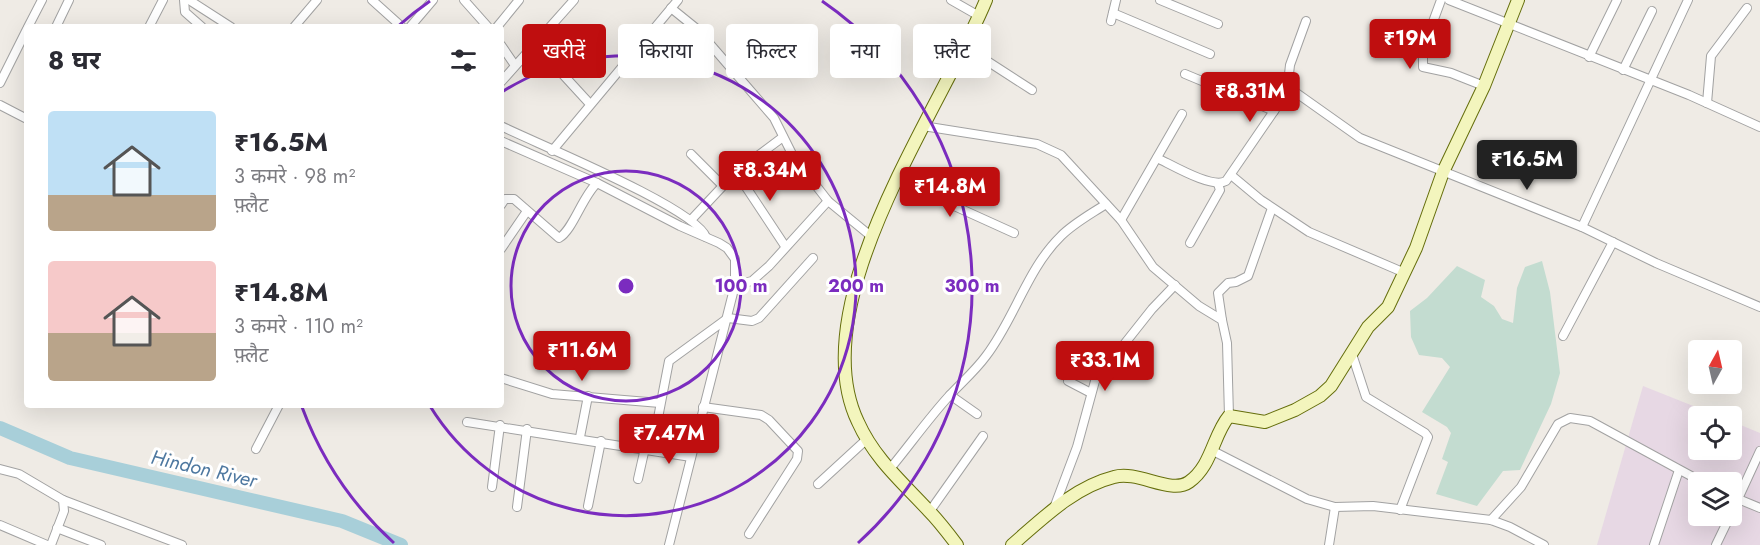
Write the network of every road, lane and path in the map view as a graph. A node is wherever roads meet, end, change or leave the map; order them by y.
1 (42, 0) edge
2 (69, 0) edge
3 (163, 0) edge
4 (316, 0) edge
5 (372, 0) edge
6 (433, 0) edge
7 (465, 0) edge
8 (519, 0) edge
9 (574, 0) edge
10 (678, 0) edge
11 (951, 0) edge
12 (986, 0) edge
13 (1116, 0) edge
14 (1160, 0) edge
15 (1441, 0) edge
16 (1449, 0) edge
17 (1518, 0) edge
18 (1617, 0) edge
19 (1688, 0) edge
20 (189, 1) edge
21 (671, 8) junction
22 (1747, 8) dead end
23 (1652, 11) dead end
24 (979, 16) junction
25 (1306, 21) dead end
26 (30, 24) edge
27 (57, 24) edge
28 (151, 24) edge
29 (199, 24) edge
30 (226, 24) edge
31 (296, 24) edge
32 (399, 24) edge
33 (413, 24) edge
34 (486, 24) edge
35 (499, 24) edge
36 (552, 24) edge
37 (975, 24) edge
38 (1218, 24) dead end
39 (1508, 24) junction
40 (24, 36) edge
41 (504, 49) edge
42 (1210, 54) dead end
43 (522, 56) edge
44 (1589, 57) junction
45 (991, 63) edge
46 (514, 64) junction
47 (1623, 70) junction
48 (1185, 74) dead end
49 (504, 78) edge
50 (566, 78) edge
51 (948, 78) edge
52 (1650, 81) junction
53 (0, 83) edge
54 (1484, 86) junction
55 (1288, 87) junction
56 (1032, 90) dead end
57 (1707, 103) junction
58 (590, 104) junction
59 (0, 105) edge
60 (1274, 111) junction
61 (1182, 114) dead end
62 (24, 117) edge
63 (1759, 124) edge
64 (923, 126) junction
65 (504, 127) edge
66 (783, 137) junction
67 (504, 142) edge
68 (552, 151) junction
69 (691, 154) dead end
70 (1157, 158) junction
71 (736, 172) junction
72 (1443, 172) junction
73 (1232, 175) junction
74 (897, 180) junction
75 (597, 183) junction
76 (1218, 184) junction
77 (722, 185) junction
78 (828, 201) junction
79 (504, 203) edge
80 (1106, 204) junction
81 (1272, 208) junction
82 (527, 211) junction
83 (691, 220) junction
84 (1121, 220) junction
85 (1582, 227) junction
86 (1014, 233) dead end
87 (706, 237) junction
88 (872, 237) junction
89 (1613, 242) junction
90 (1190, 243) dead end
91 (504, 245) edge
92 (785, 246) junction
93 (813, 258) dead end
94 (1405, 273) junction
95 (735, 285) junction
96 (1174, 285) junction
97 (1760, 307) edge
98 (728, 318) junction
99 (1222, 320) junction
100 (1563, 336) dead end
101 (1352, 354) junction
102 (504, 379) edge
103 (1068, 381) dead end
104 (1091, 393) junction
105 (950, 395) junction
106 (588, 396) junction
107 (660, 403) junction
108 (703, 407) junction
109 (277, 408) edge
110 (977, 414) dead end
111 (1229, 416) junction
112 (467, 422) dead end
113 (500, 425) junction
114 (527, 429) junction
115 (982, 436) dead end
116 (580, 437) junction
117 (867, 439) junction
118 (601, 441) junction
119 (649, 448) junction
120 (256, 449) dead end
121 (1213, 451) junction
122 (1760, 451) edge
123 (691, 456) junction
124 (0, 470) edge
125 (1679, 470) junction
126 (889, 471) junction
127 (1688, 475) edge
128 (638, 479) dead end
129 (818, 484) dead end
130 (1742, 484) edge
131 (492, 487) dead end
132 (63, 500) junction
133 (1742, 500) edge
134 (588, 506) dead end
135 (518, 507) dead end
136 (1335, 507) junction
137 (1054, 508) junction
138 (1760, 508) edge
139 (1400, 510) junction
140 (930, 512) junction
141 (1491, 520) junction
142 (0, 525) edge
143 (1726, 526) edge
144 (57, 528) junction
145 (749, 534) dead end
146 (954, 543) edge
147 (671, 544) edge
148 (49, 545) edge
149 (101, 545) edge
150 (182, 545) edge
151 (1012, 545) edge
152 (1329, 545) edge
153 (1544, 545) edge
154 (1654, 545) edge
155 (1716, 545) edge

1 - 26 street
2 - 27 street
3 - 28 street
4 - 31 street
5 - 32 street
6 - 33 street
7 - 34 street
8 - 35 street
9 - 36 street
10 - 21 street
11 - 24 street
12 - 24 street
13 - 42 street
14 - 38 street
15 - 54 street
16 - 39 street
17 - 39 street
18 - 44 street
19 - 52 street
20 - 29 street
20 - 30 street
21 - 58 street
21 - 66 street
22 - 57 street
23 - 47 street
24 - 37 street
25 - 55 street
39 - 44 street
39 - 54 street
40 - 53 street
41 - 46 street
43 - 46 street
44 - 47 street
45 - 56 street
46 - 49 street
47 - 52 street
48 - 60 street
50 - 58 street
51 - 64 street
52 - 57 street
52 - 85 street
54 - 72 street
55 - 60 street
55 - 72 street
57 - 63 street
58 - 68 street
59 - 62 street
60 - 73 street
61 - 70 street
64 - 74 street
64 - 80 street
65 - 68 street
66 - 71 street
66 - 78 street
67 - 75 street
68 - 83 street
69 - 77 street
70 - 76 street
70 - 84 street
71 - 77 street
71 - 92 street
72 - 85 street
72 - 94 street
73 - 76 street
73 - 81 street
74 - 86 street
74 - 88 street
75 - 82 street
75 - 87 street
76 - 90 street
77 - 83 street
78 - 88 street
78 - 92 street
79 - 82 street
80 - 84 street
80 - 105 street
81 - 94 street
81 - 99 street
82 - 91 street
83 - 87 street
84 - 96 street
85 - 89 street
87 - 95 street
88 - 117 street
89 - 97 street
89 - 100 street
92 - 95 street
93 - 98 street
94 - 101 street
95 - 98 street
96 - 99 street
96 - 104 street
98 - 107 street
98 - 108 street
99 - 111 street
101 - 111 street
101 - 139 street
102 - 106 street
103 - 104 street
104 - 137 street
105 - 110 street
105 - 126 street
106 - 107 street
106 - 116 street
107 - 119 street
108 - 123 street
108 - 145 street
109 - 120 street
111 - 121 street
112 - 113 street
113 - 114 street
113 - 131 street
114 - 116 street
114 - 135 street
115 - 140 street
116 - 118 street
117 - 126 street
117 - 129 street
118 - 119 street
118 - 134 street
119 - 123 street
119 - 128 street
121 - 136 street
121 - 137 street
122 - 130 street
123 - 147 street
124 - 132 street
125 - 127 street
125 - 141 street
125 - 154 street
126 - 140 street
132 - 144 street
132 - 150 street
133 - 138 street
136 - 139 street
136 - 152 street
137 - 151 street
139 - 141 street
140 - 146 street
141 - 153 street
142 - 148 street
143 - 155 street
144 - 148 street
144 - 149 street

